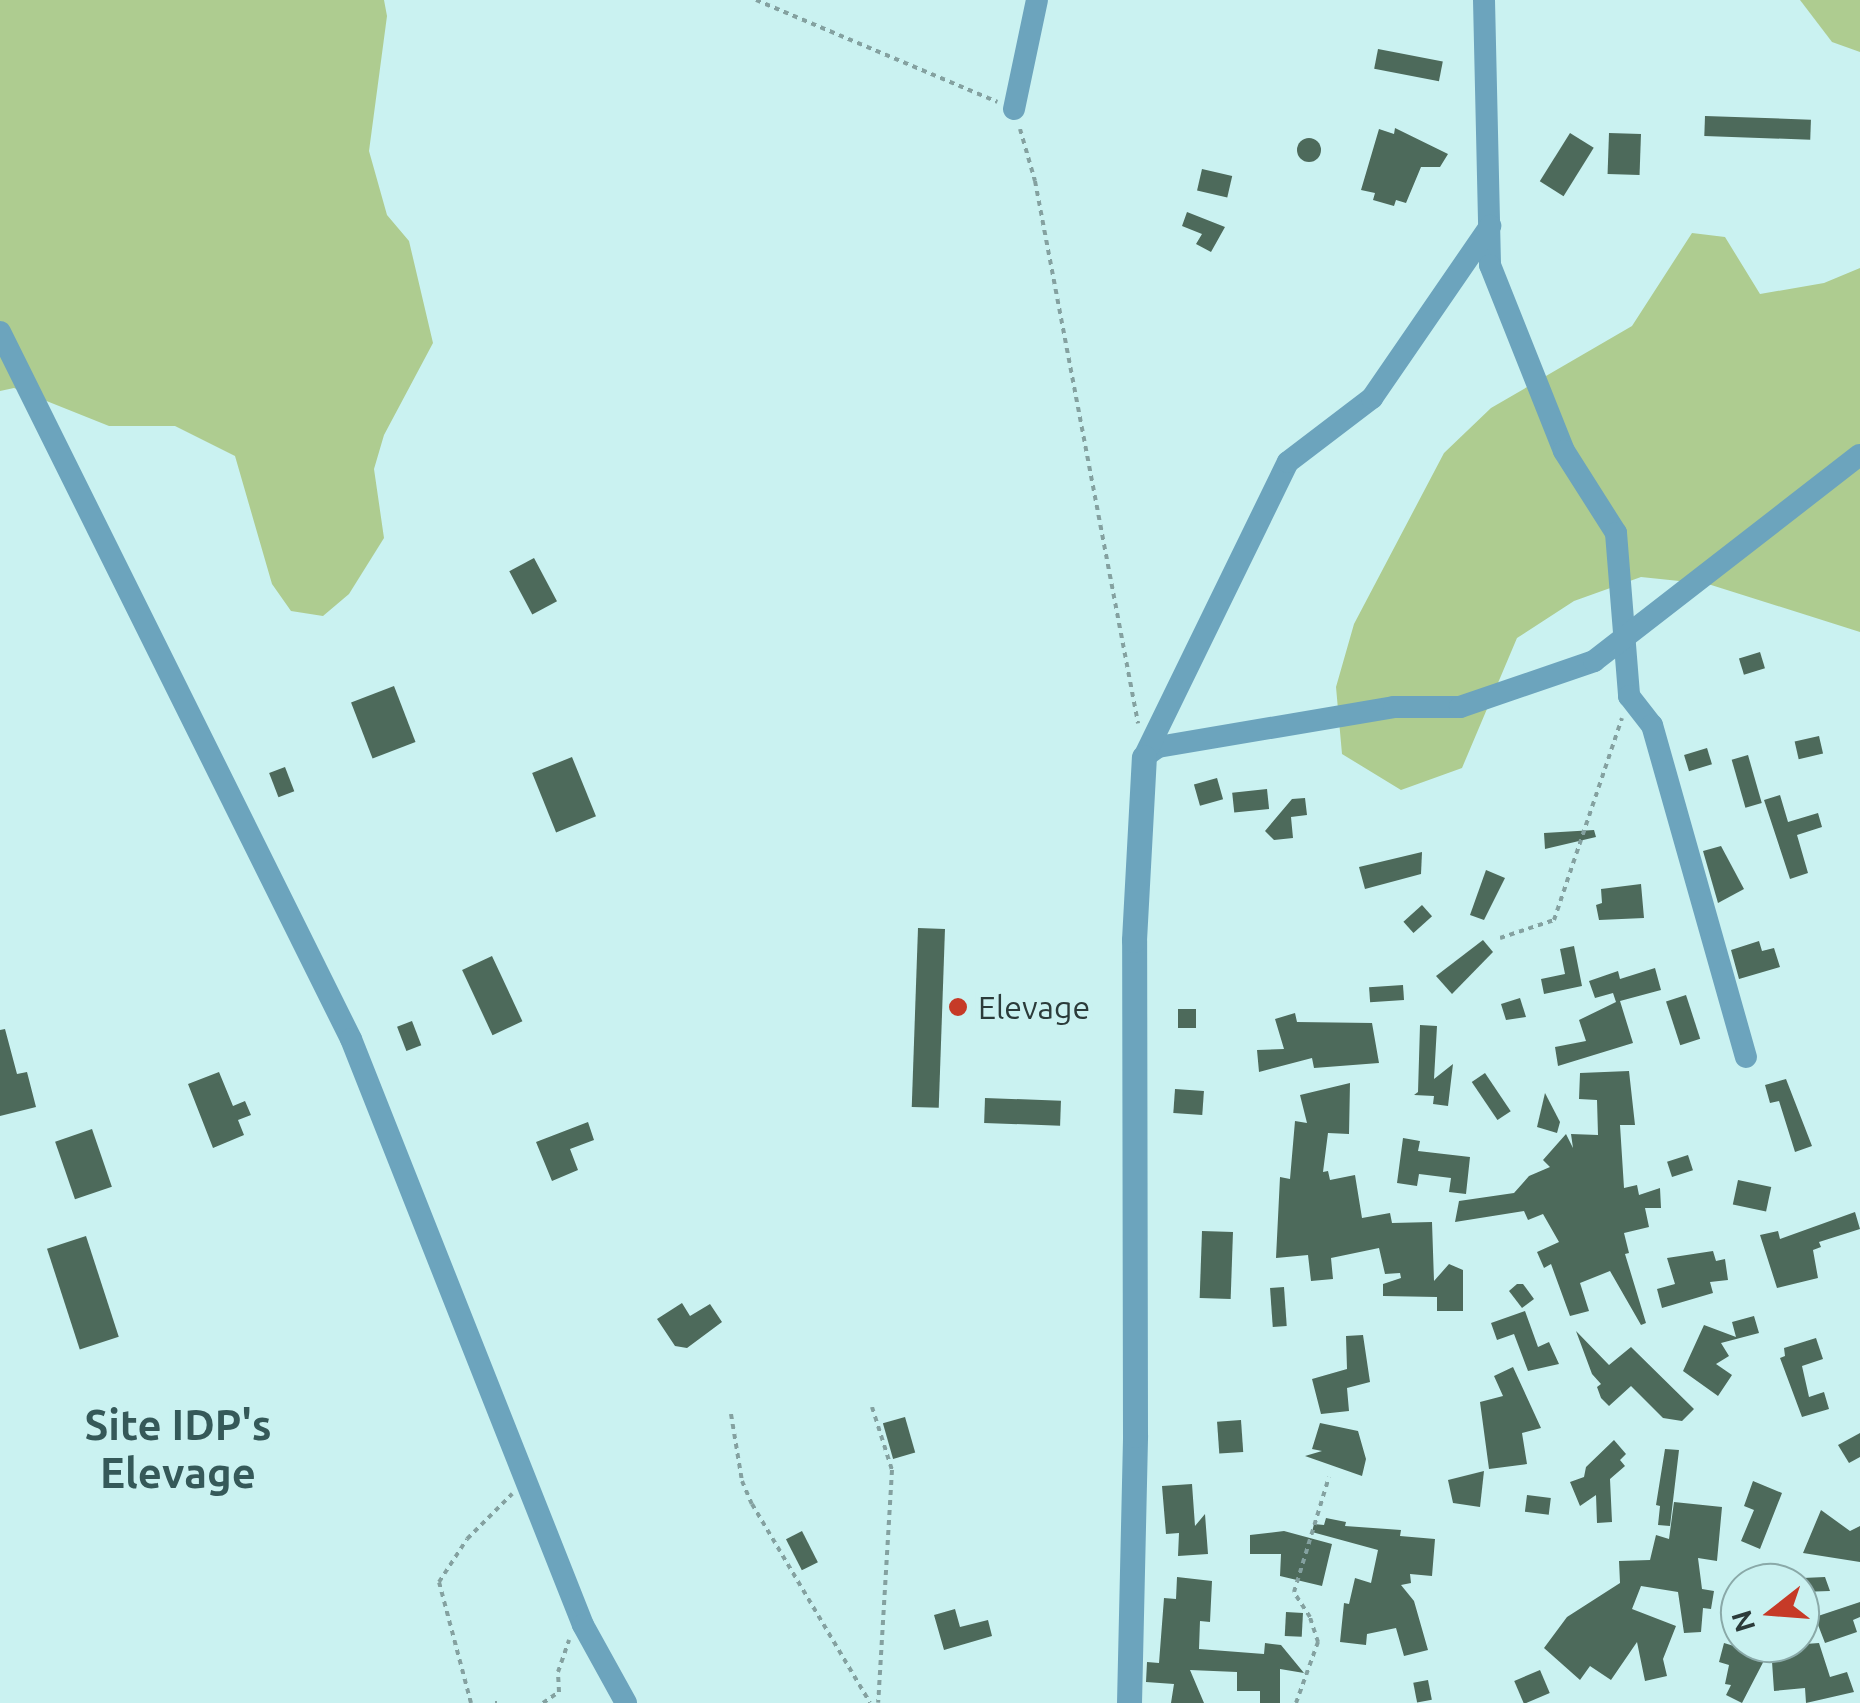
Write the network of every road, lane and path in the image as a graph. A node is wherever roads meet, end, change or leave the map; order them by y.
1 (756, 0) edge
2 (1037, 0) edge
3 (1484, 0) edge
4 (1014, 109) junction
5 (1490, 226) junction
6 (0, 332) edge
7 (1860, 455) edge
8 (1624, 638) junction
9 (1629, 696) junction
10 (1144, 757) junction
11 (1500, 938) dead end
12 (1746, 1057) dead end
13 (872, 1407) dead end
14 (731, 1414) dead end
15 (1329, 1477) dead end
16 (526, 1485) junction
17 (582, 1626) junction
18 (472, 1703) edge
19 (543, 1703) edge
20 (626, 1703) edge
21 (870, 1703) edge
22 (878, 1703) edge
23 (1129, 1703) edge
24 (1296, 1703) edge

1 - 4 path
2 - 4 street
3 - 5 street
4 - 10 path
5 - 8 street
5 - 10 street
6 - 16 street
7 - 8 street
8 - 9 street
8 - 10 street
9 - 11 path
9 - 12 street
10 - 23 street
13 - 22 path
14 - 21 path
15 - 24 path
16 - 17 street
16 - 18 path
17 - 19 path
17 - 20 street

